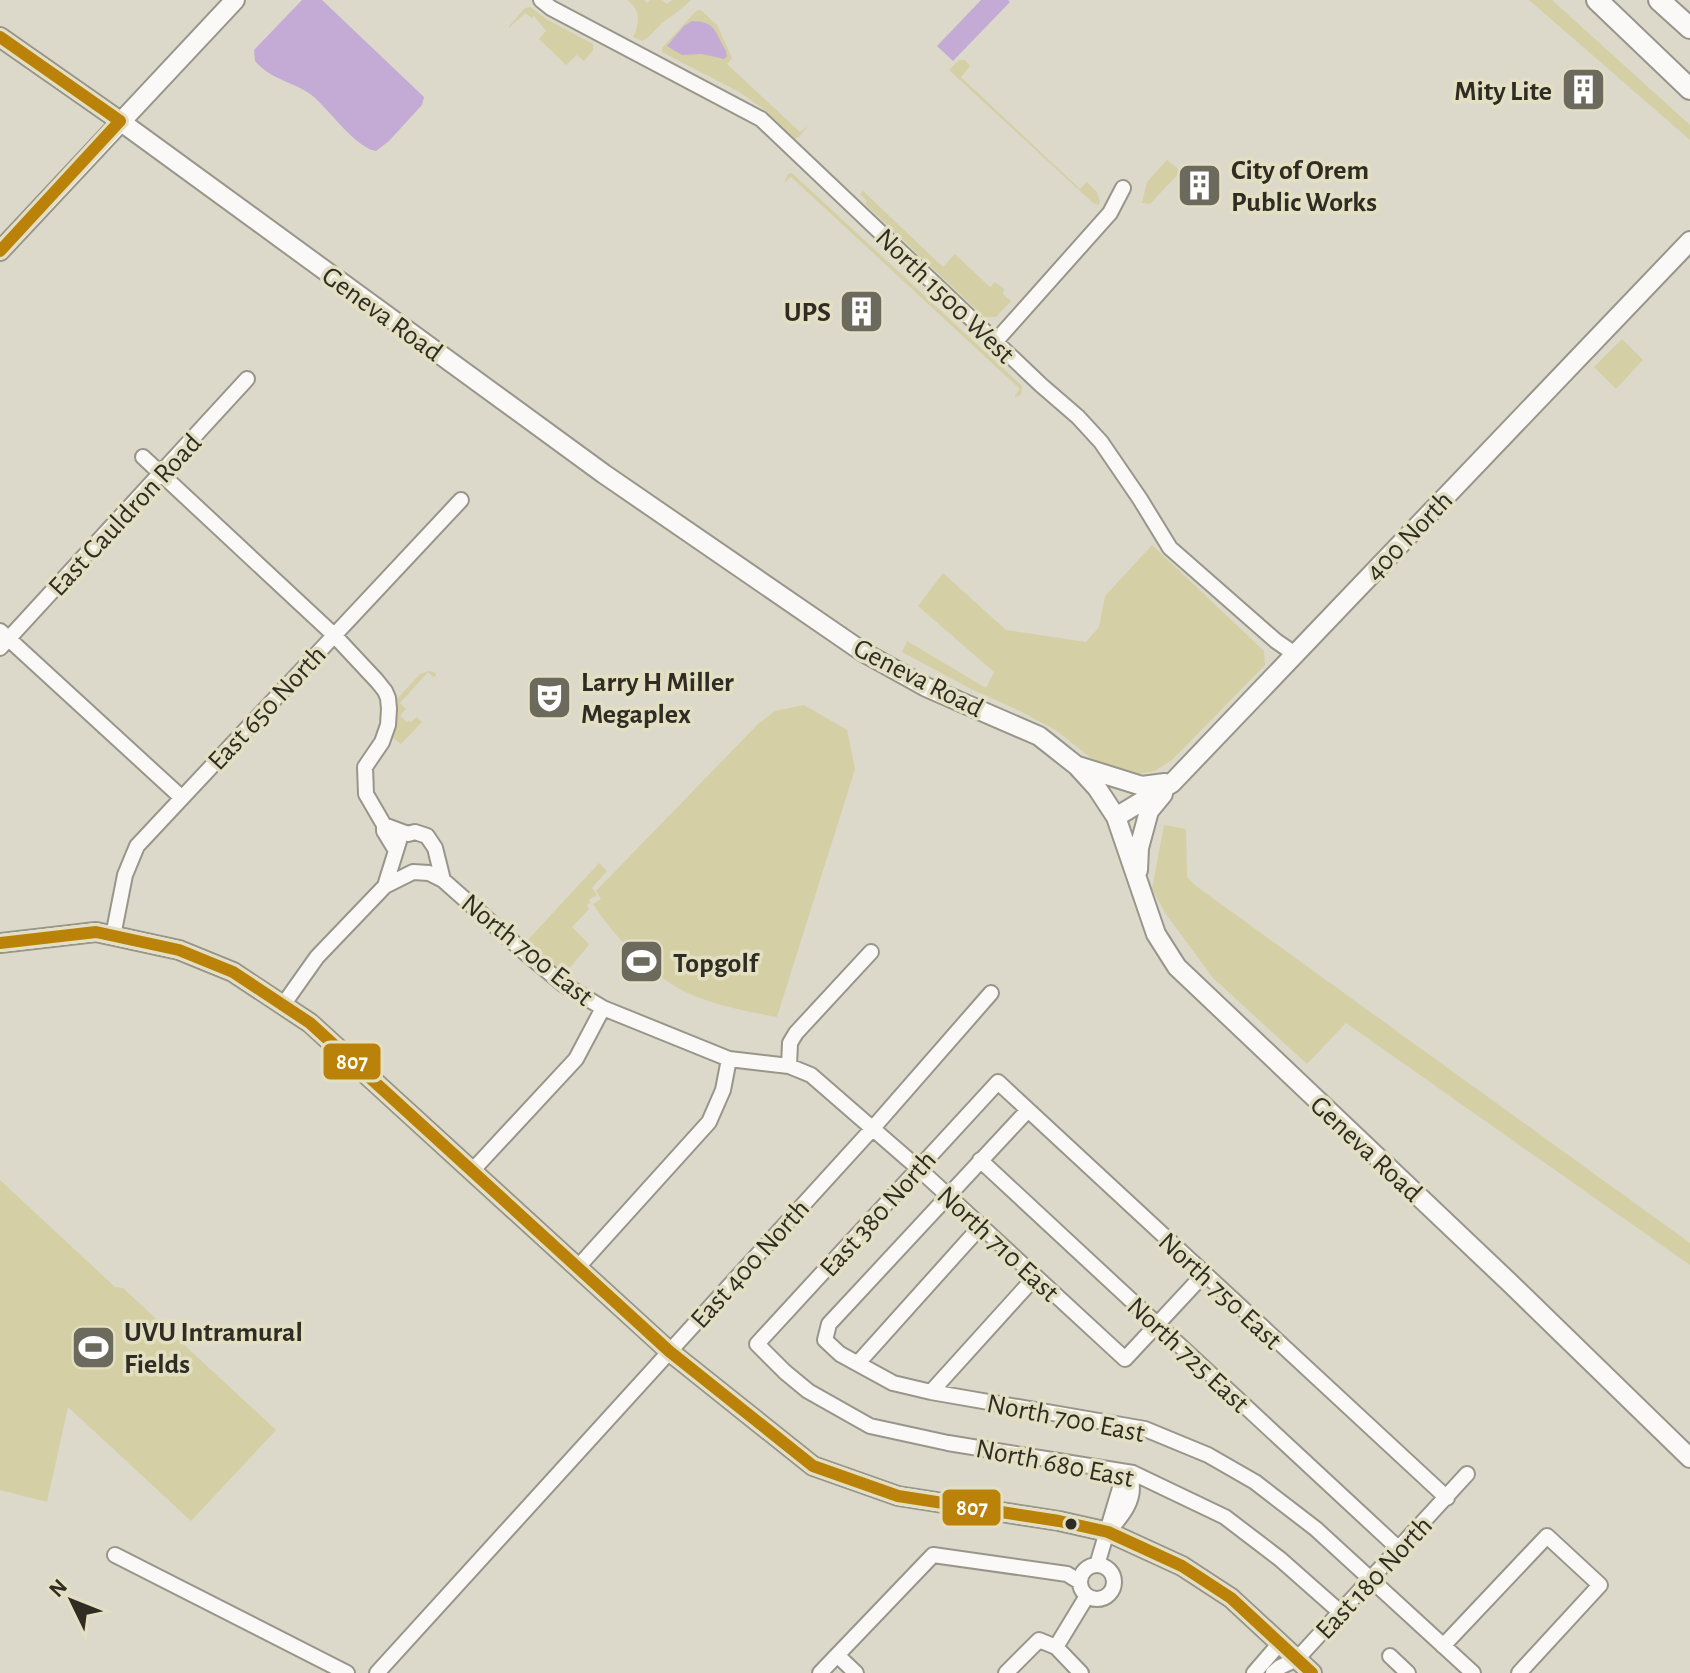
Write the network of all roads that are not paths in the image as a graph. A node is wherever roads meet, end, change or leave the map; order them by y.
1 (235, 0) edge
2 (541, 0) edge
3 (1597, 0) edge
4 (1659, 0) edge
5 (1690, 28) edge
6 (0, 37) edge
7 (1690, 89) edge
8 (120, 121) junction
9 (1123, 188) dead end
10 (1690, 241) edge
11 (0, 251) edge
12 (995, 342) junction
13 (247, 379) dead end
14 (143, 457) dead end
15 (161, 475) junction
16 (461, 500) dead end
17 (334, 635) junction
18 (3, 639) edge
19 (1295, 654) junction
20 (1077, 766) junction
21 (1172, 783) junction
22 (181, 797) junction
23 (1116, 817) junction
24 (384, 825) junction
25 (408, 834) junction
26 (435, 848) junction
27 (395, 852) junction
28 (416, 872) junction
29 (1137, 877) junction
30 (443, 880) junction
31 (385, 886) junction
32 (113, 936) junction
33 (0, 943) edge
34 (871, 952) dead end
35 (991, 993) dead end
36 (283, 1005) junction
37 (603, 1008) junction
38 (729, 1059) junction
39 (789, 1066) junction
40 (998, 1082) joint
41 (1028, 1110) junction
42 (873, 1128) junction
43 (980, 1160) junction
44 (918, 1168) junction
45 (472, 1171) junction
46 (947, 1195) junction
47 (981, 1226) junction
48 (578, 1267) junction
49 (1204, 1274) junction
50 (1035, 1277) junction
51 (1157, 1324) junction
52 (757, 1344) joint
53 (669, 1351) junction
54 (858, 1363) junction
55 (931, 1392) junction
56 (1690, 1458) edge
57 (1467, 1474) dead end
58 (1447, 1498) junction
59 (1108, 1532) junction
60 (1399, 1549) junction
61 (115, 1555) dead end
62 (1097, 1565) junction
63 (1371, 1578) junction
64 (1083, 1589) junction
65 (1340, 1612) junction
66 (1280, 1643) junction
67 (1443, 1646) junction
68 (1056, 1647) junction
69 (837, 1655) junction
70 (1390, 1656) dead end
71 (1297, 1659) junction
72 (347, 1673) edge
73 (377, 1673) edge
74 (820, 1673) edge
75 (856, 1673) edge
76 (1006, 1673) edge
77 (1081, 1673) edge
78 (1254, 1673) edge
79 (1273, 1673) edge
80 (1312, 1673) edge
81 (1408, 1673) edge
82 (1473, 1673) edge
83 (1519, 1673) edge

1 - 8 main road
2 - 12 street, North 1500 West
3 - 7 highway
4 - 5 highway
6 - 8 main road, Geneva Road
8 - 11 main road
8 - 20 main road, Geneva Road
9 - 12 street
10 - 19 main road, 400 North
12 - 19 street, North 1500 West
13 - 15 street, East Cauldron Road
14 - 15 street
15 - 17 street
15 - 18 street, East Cauldron Road
16 - 17 street, East 650 North
17 - 22 street, East 650 North
17 - 24 street
18 - 22 street
19 - 21 main road, 400 North
20 - 21 main road
20 - 23 main road, Geneva Road
21 - 23 main road, 400 North
21 - 29 main road
22 - 32 street, East 650 North
23 - 29 main road, Geneva Road
24 - 25 street
24 - 27 street
25 - 26 street
25 - 27 street
26 - 28 street
26 - 30 street
27 - 28 street
27 - 31 street
28 - 30 street
28 - 31 street
29 - 56 main road, Geneva Road
30 - 37 street, North 700 East
31 - 36 street
32 - 33 main road
32 - 36 main road
34 - 39 street
35 - 42 street, East 400 North
36 - 45 main road
37 - 38 street, North 700 East
37 - 45 street
38 - 39 street, North 700 East
38 - 48 street
39 - 42 street, North 700 East
40 - 41 street, North 750 East
40 - 44 street, East 380 North
41 - 43 street
41 - 49 street, North 750 East
42 - 44 street, North 710 East
42 - 53 street, East 400 North
43 - 46 street
43 - 51 street, North 725 East
44 - 46 street, North 710 East
44 - 52 street, East 380 North
45 - 48 main road
46 - 47 street, North 710 East
46 - 54 street, North 700 East
47 - 50 street, North 710 East
47 - 54 street
48 - 53 main road
49 - 51 street
49 - 58 street, North 750 East
50 - 51 street, North 710 East
50 - 55 street
51 - 60 street, North 725 East
52 - 65 street, North 680 East
53 - 59 main road
53 - 73 street, East 400 North
54 - 55 street, North 700 East
55 - 63 street, North 700 East
57 - 58 street, East 180 North
58 - 60 street, East 180 North
59 - 62 street
59 - 66 main road
60 - 63 street, East 180 North
61 - 72 street
62 - 64 street
62 - 64 street
63 - 65 street, East 180 North
63 - 67 street
64 - 68 street
64 - 69 street
65 - 71 street, East 180 North
66 - 71 main road
66 - 78 street, East 180 North
67 - 82 street
67 - 83 street
68 - 76 street
68 - 77 street
69 - 74 street
69 - 75 street
70 - 81 street
71 - 79 street, East 180 North
71 - 80 main road

